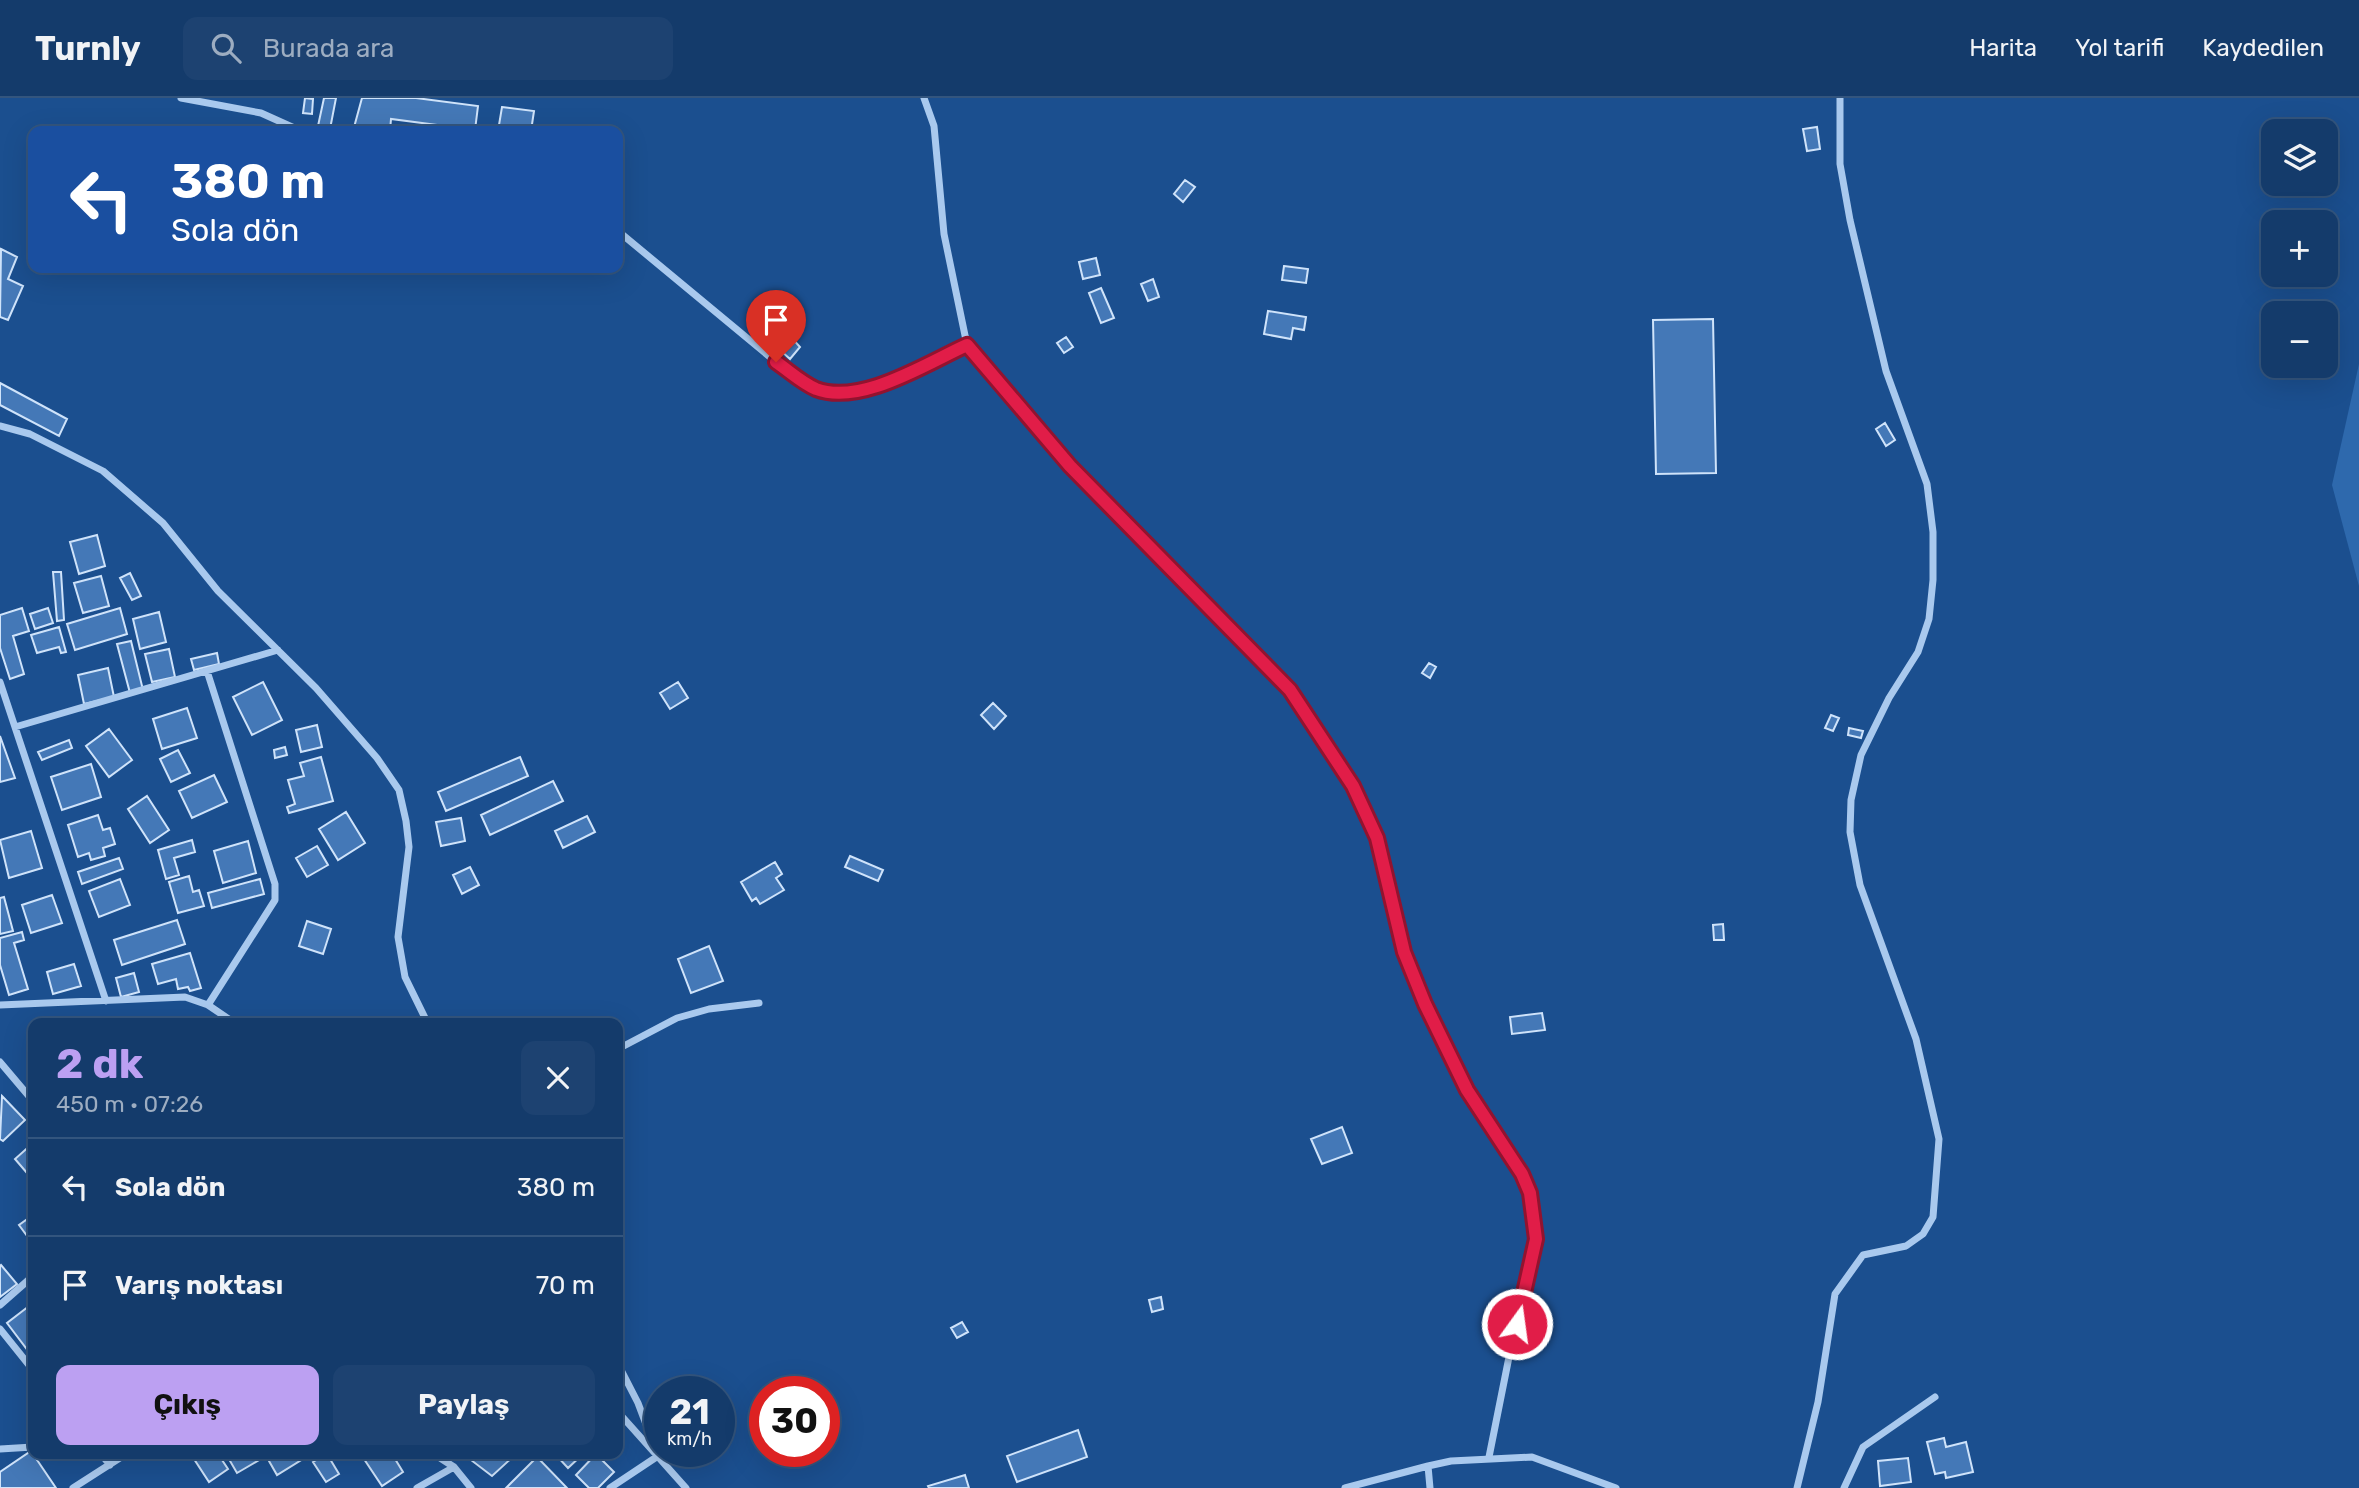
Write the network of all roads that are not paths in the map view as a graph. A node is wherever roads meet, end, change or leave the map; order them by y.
1 (181, 98) edge
2 (924, 98) edge
3 (1840, 98) edge
4 (291, 126) edge
5 (623, 234) edge
6 (967, 345) junction
7 (0, 426) edge
8 (278, 650) junction
9 (207, 671) junction
10 (0, 685) edge
11 (15, 727) junction
12 (106, 1001) junction
13 (759, 1003) dead end
14 (0, 1005) edge
15 (208, 1005) junction
16 (227, 1018) edge
17 (425, 1018) edge
18 (623, 1046) edge
19 (0, 1062) edge
20 (28, 1095) edge
21 (28, 1280) edge
22 (0, 1305) edge
23 (0, 1329) edge
24 (28, 1364) edge
25 (623, 1373) edge
26 (1935, 1397) dead end
27 (623, 1418) edge
28 (644, 1420) edge
29 (644, 1441) edge
30 (28, 1447) edge
31 (0, 1449) edge
32 (1489, 1457) junction
33 (105, 1459) edge
34 (118, 1459) edge
35 (442, 1459) edge
36 (110, 1465) junction
37 (644, 1465) edge
38 (1428, 1466) junction
39 (454, 1467) junction
40 (667, 1467) edge
41 (73, 1488) edge
42 (417, 1488) edge
43 (471, 1488) edge
44 (610, 1488) edge
45 (687, 1488) edge
46 (1345, 1488) edge
47 (1430, 1488) edge
48 (1616, 1488) edge
49 (1797, 1488) edge
50 (1844, 1488) edge

1 - 4 street
2 - 6 street
3 - 49 street
5 - 6 street
6 - 32 street
7 - 8 street
8 - 9 street
8 - 17 street
9 - 11 street
9 - 15 street
10 - 11 street
11 - 12 street
12 - 14 street
12 - 15 street
13 - 18 street
15 - 16 street
19 - 20 street
21 - 22 street
23 - 24 street
25 - 28 street
26 - 50 street
27 - 29 street
30 - 31 street
32 - 38 street
32 - 48 street
33 - 36 street
34 - 36 street
35 - 39 street
36 - 41 street
37 - 44 street
38 - 46 street
38 - 47 street
39 - 42 street
39 - 43 street
40 - 45 street

